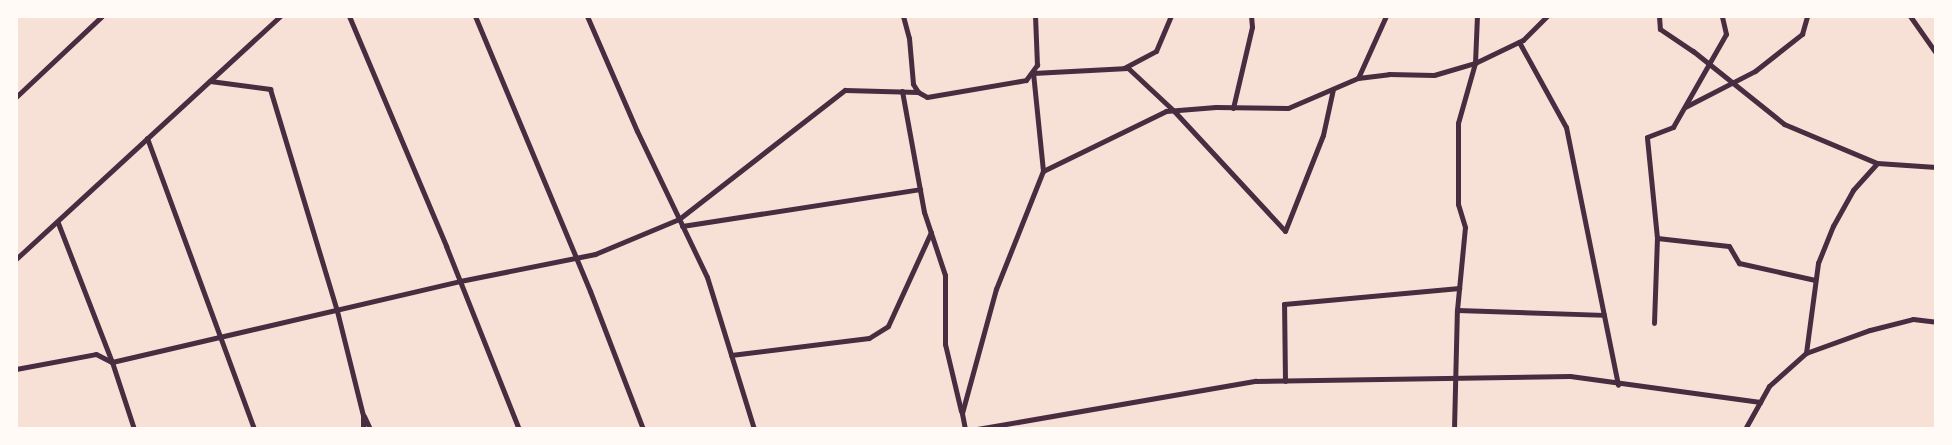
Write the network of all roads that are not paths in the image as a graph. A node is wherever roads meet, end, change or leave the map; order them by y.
1 (102, 16) edge
2 (280, 16) edge
3 (349, 16) edge
4 (475, 16) edge
5 (587, 16) edge
6 (903, 16) edge
7 (1035, 16) edge
8 (1171, 16) edge
9 (1251, 16) edge
10 (1386, 16) edge
11 (1477, 16) edge
12 (1658, 16) edge
13 (1722, 16) edge
14 (1807, 16) edge
15 (1910, 16) edge
16 (1545, 17) edge
17 (1519, 42) junction
18 (1936, 53) edge
19 (1475, 63) junction
20 (1708, 65) junction
21 (1124, 68) junction
22 (1033, 73) junction
23 (1358, 78) junction
24 (210, 81) junction
25 (1732, 83) junction
26 (1333, 89) junction
27 (902, 91) junction
28 (918, 92) junction
29 (16, 97) edge
30 (1684, 107) junction
31 (1233, 108) junction
32 (1174, 111) junction
33 (147, 138) junction
34 (1877, 163) junction
35 (1936, 167) edge
36 (1043, 171) junction
37 (920, 189) junction
38 (679, 219) junction
39 (58, 223) junction
40 (682, 226) junction
41 (931, 232) junction
42 (1656, 238) junction
43 (576, 258) junction
44 (16, 259) edge
45 (1815, 280) junction
46 (460, 281) junction
47 (1458, 288) junction
48 (1457, 310) junction
49 (337, 311) junction
50 (1604, 315) junction
51 (1936, 322) edge
52 (1654, 324) dead end
53 (220, 337) junction
54 (1806, 353) junction
55 (731, 355) junction
56 (112, 362) junction
57 (16, 369) edge
58 (1457, 378) junction
59 (1285, 381) junction
60 (1618, 385) junction
61 (1760, 402) junction
62 (962, 413) junction
63 (363, 414) junction
64 (134, 429) edge
65 (254, 429) edge
66 (363, 429) edge
67 (370, 429) edge
68 (518, 429) edge
69 (643, 429) edge
70 (754, 429) edge
71 (965, 429) edge
72 (977, 429) edge
73 (1454, 429) edge
74 (1745, 429) edge

1 - 29 street
2 - 24 street
3 - 46 street
4 - 43 street
5 - 38 street
6 - 28 street
7 - 22 street
8 - 21 street
9 - 31 street
10 - 23 street
11 - 19 street
12 - 20 street
13 - 20 street
14 - 25 street
15 - 18 street
16 - 17 street
17 - 19 street
17 - 50 street
19 - 23 street
19 - 47 street
20 - 25 street
20 - 30 street
21 - 22 street
21 - 32 street
22 - 28 street
22 - 36 street
23 - 26 street
24 - 33 street
24 - 49 street
25 - 30 street
25 - 34 street
26 - 31 street
26 - 32 street
27 - 28 street
27 - 37 street
27 - 38 street
30 - 42 street
31 - 32 street
32 - 36 street
33 - 39 street
33 - 53 street
34 - 35 street
34 - 45 street
36 - 62 street
37 - 40 street
37 - 41 street
38 - 40 street
38 - 43 street
39 - 44 street
39 - 56 street
40 - 55 street
41 - 55 street
41 - 62 street
42 - 45 street
42 - 52 street
43 - 46 street
43 - 69 street
45 - 54 street
46 - 49 street
46 - 68 street
47 - 48 street
47 - 59 street
48 - 50 street
48 - 58 street
49 - 53 street
49 - 63 street
50 - 60 street
51 - 54 street
53 - 56 street
53 - 65 street
54 - 61 street
55 - 70 street
56 - 57 street
56 - 64 street
58 - 59 street
58 - 60 street
58 - 73 street
59 - 72 street
60 - 61 street
61 - 74 street
62 - 71 street
63 - 66 street
63 - 67 street

